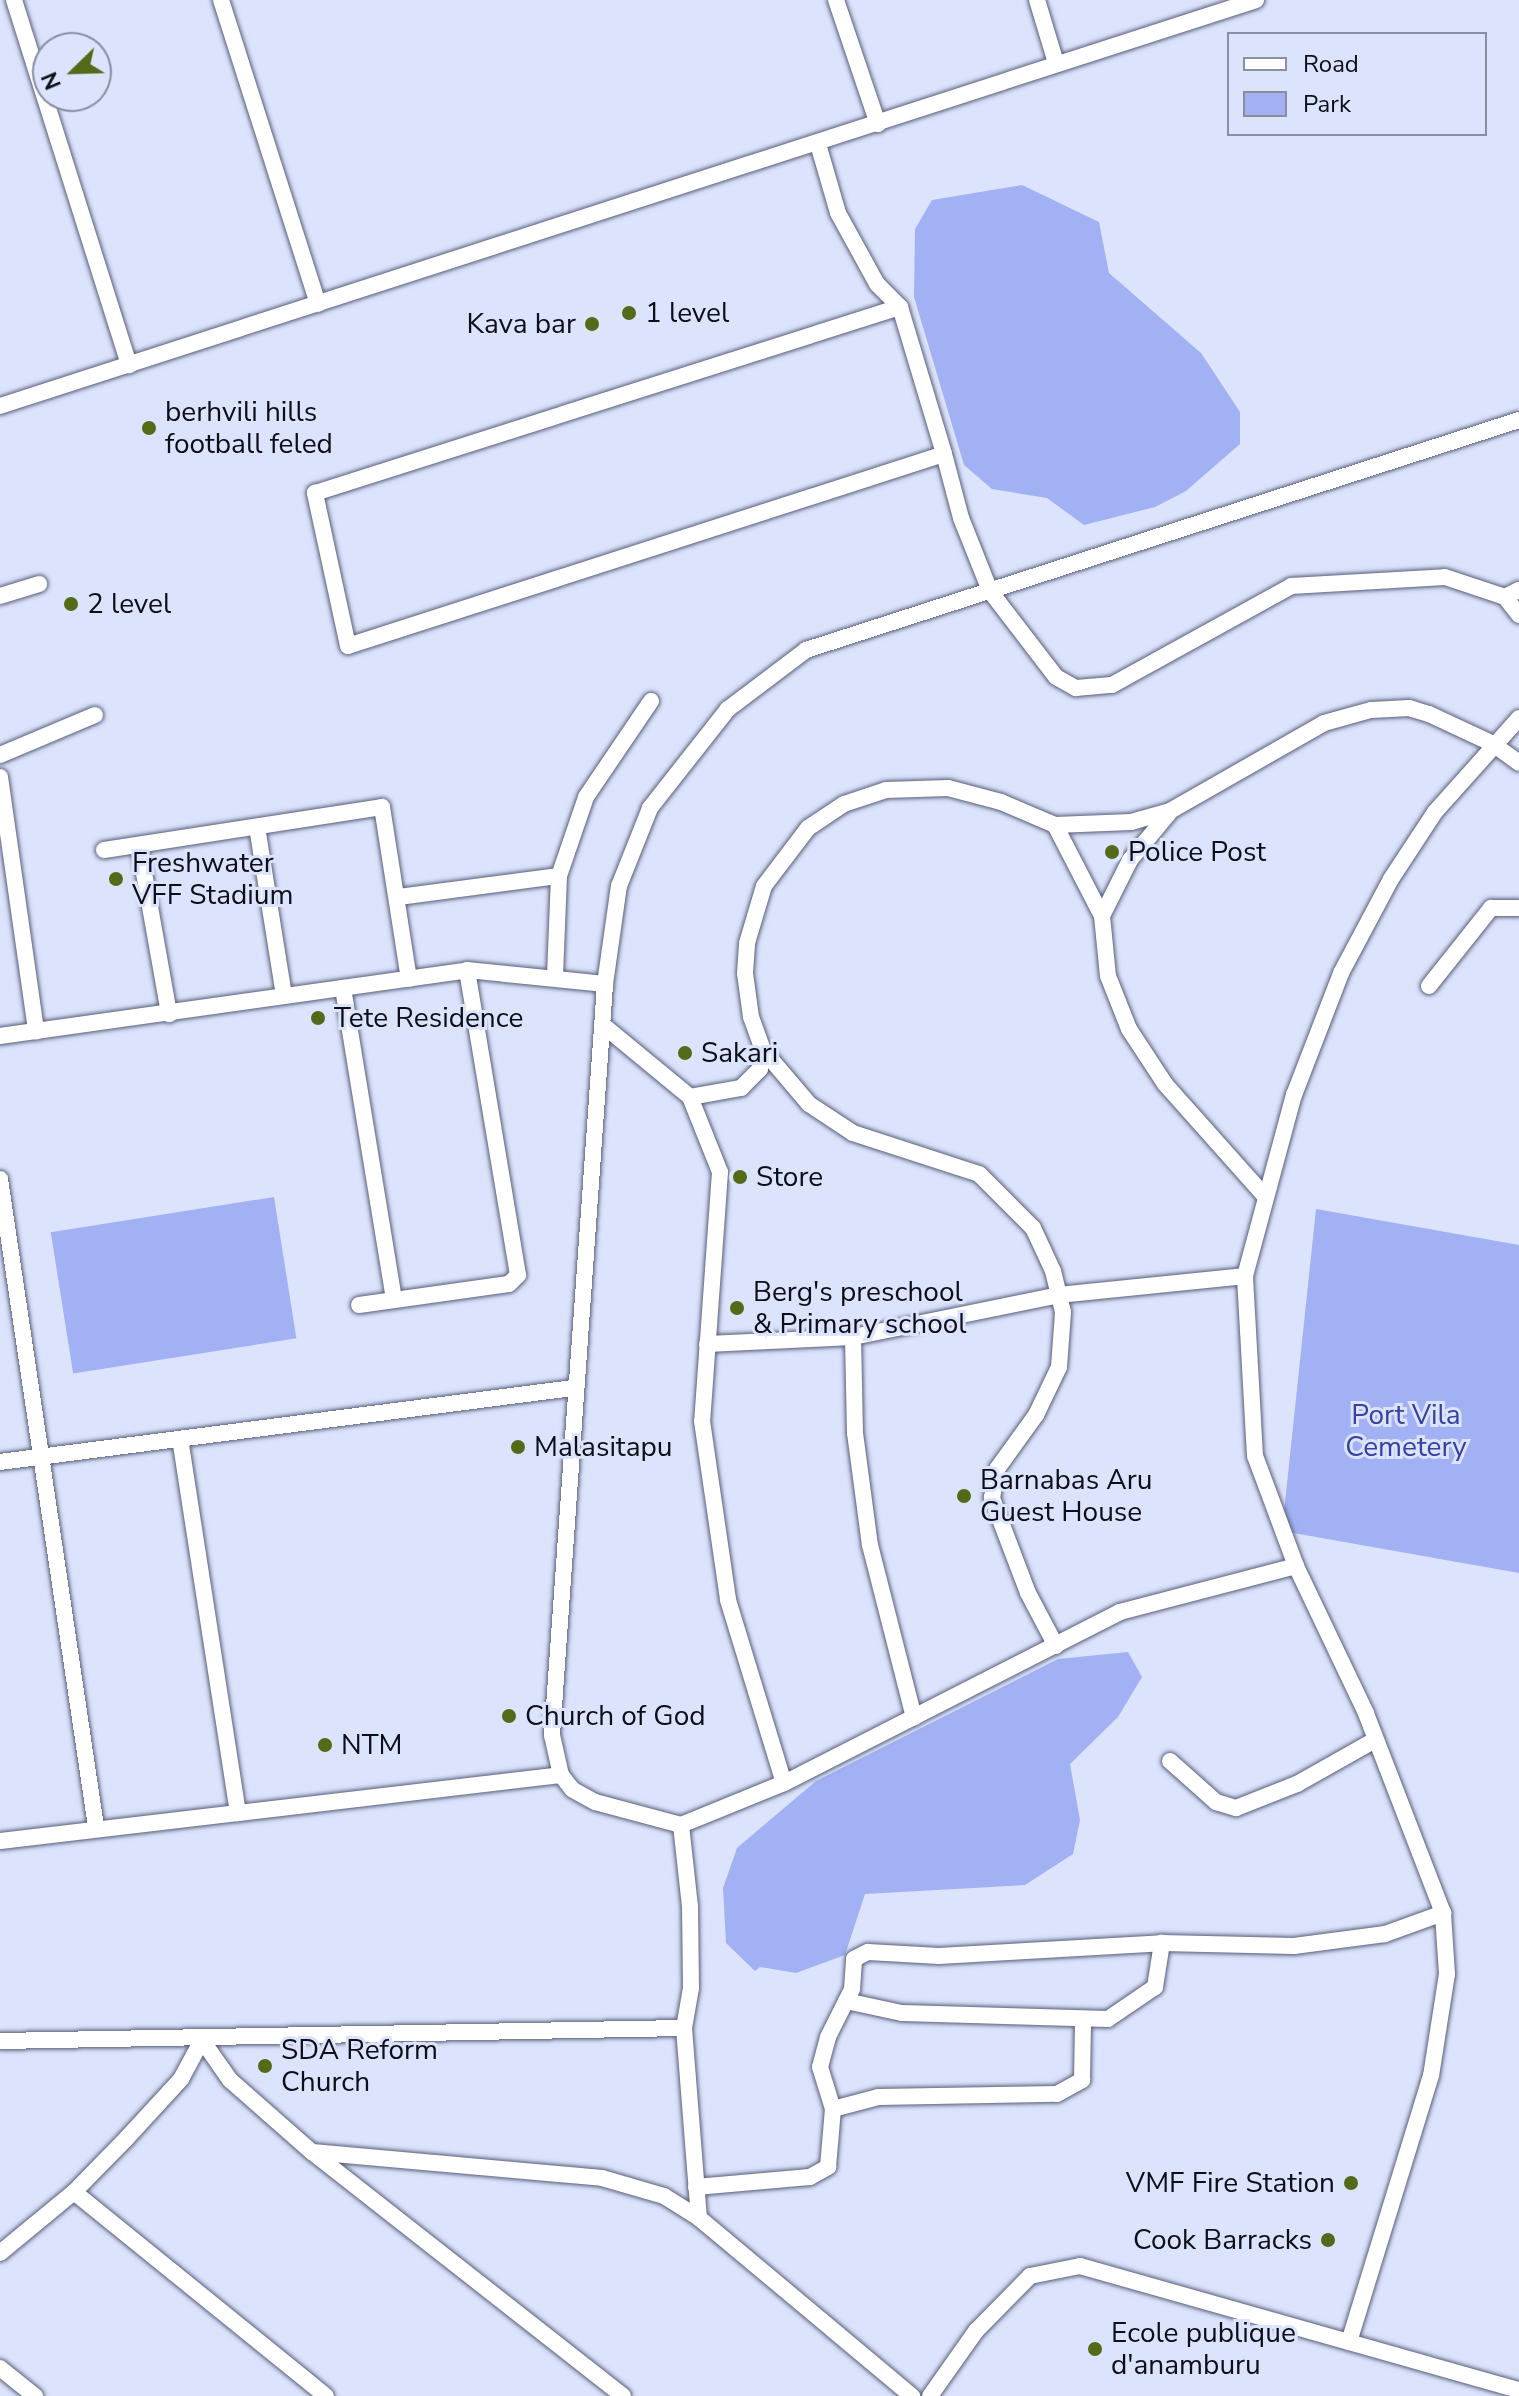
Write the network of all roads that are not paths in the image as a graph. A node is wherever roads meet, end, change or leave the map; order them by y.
1 (14, 0) edge
2 (221, 0) edge
3 (836, 0) edge
4 (1037, 0) edge
5 (1245, 2) edge
6 (1056, 63) junction
7 (878, 124) junction
8 (818, 144) junction
9 (318, 304) junction
10 (900, 307) junction
11 (129, 365) junction
12 (0, 406) edge
13 (1519, 420) edge
14 (944, 454) junction
15 (39, 584) dead end
16 (990, 591) junction
17 (1512, 594) edge
18 (0, 596) edge
19 (1519, 615) edge
20 (651, 701) dead end
21 (95, 715) dead end
22 (1519, 718) edge
23 (1493, 744) junction
24 (0, 755) edge
25 (1519, 763) edge
26 (0, 777) edge
27 (1170, 811) junction
28 (1055, 825) junction
29 (257, 827) junction
30 (139, 845) junction
31 (104, 850) dead end
32 (559, 876) junction
33 (399, 897) junction
34 (1519, 908) edge
35 (1102, 916) junction
36 (467, 970) junction
37 (555, 976) junction
38 (409, 979) junction
39 (605, 984) junction
40 (1429, 986) dead end
41 (343, 988) junction
42 (284, 996) junction
43 (169, 1014) junction
44 (604, 1026) junction
45 (36, 1031) junction
46 (0, 1036) edge
47 (763, 1050) junction
48 (690, 1097) junction
49 (0, 1179) edge
50 (1264, 1195) junction
51 (1245, 1276) junction
52 (1059, 1295) junction
53 (394, 1298) junction
54 (359, 1305) dead end
55 (853, 1337) junction
56 (707, 1344) junction
57 (573, 1388) junction
58 (180, 1439) junction
59 (39, 1457) junction
60 (0, 1462) edge
61 (1296, 1566) junction
62 (1056, 1646) junction
63 (914, 1717) junction
64 (1375, 1740) junction
65 (1170, 1761) dead end
66 (561, 1775) junction
67 (784, 1783) junction
68 (238, 1813) junction
69 (681, 1825) junction
70 (96, 1827) junction
71 (0, 1841) edge
72 (1443, 1913) junction
73 (1162, 1943) junction
74 (846, 2001) junction
75 (1083, 2022) junction
76 (684, 2028) junction
77 (202, 2040) junction
78 (0, 2041) edge
79 (833, 2109) junction
80 (312, 2152) junction
81 (696, 2187) junction
82 (74, 2192) junction
83 (699, 2218) junction
84 (0, 2253) edge
85 (1349, 2342) junction
86 (0, 2368) edge
87 (1519, 2390) edge
88 (35, 2396) edge
89 (326, 2396) edge
90 (623, 2396) edge
91 (912, 2396) edge
92 (930, 2396) edge

1 - 11 street
2 - 9 street
3 - 7 street
4 - 6 street
5 - 6 street
6 - 7 street
7 - 8 street
8 - 9 street
8 - 10 street
9 - 11 street
10 - 14 street
10 - 14 street
11 - 12 street
13 - 16 street
14 - 16 street
15 - 18 street
16 - 17 street
16 - 39 street
17 - 19 street
20 - 32 street
21 - 24 street
22 - 23 street
23 - 25 street
23 - 27 street
23 - 50 street
26 - 45 street
27 - 28 street
27 - 35 street
28 - 35 street
28 - 47 street
29 - 30 street
29 - 33 street
29 - 42 street
30 - 31 street
30 - 43 street
32 - 33 street
32 - 37 street
33 - 38 street
34 - 40 street
35 - 50 street
36 - 37 street
36 - 38 street
36 - 53 street
37 - 39 street
38 - 41 street
39 - 44 street
41 - 42 street
41 - 53 street
42 - 43 street
43 - 45 street
44 - 48 street
44 - 57 street
45 - 46 street
47 - 48 street
47 - 52 street
48 - 56 street
49 - 59 street
50 - 51 street
51 - 52 street
51 - 61 street
52 - 55 street
52 - 62 street
53 - 54 street
55 - 56 street
55 - 63 street
56 - 67 street
57 - 58 street
57 - 66 street
58 - 59 street
58 - 68 street
59 - 60 street
59 - 70 street
61 - 62 street
61 - 64 street
62 - 63 street
63 - 67 street
64 - 65 street
64 - 72 street
66 - 68 street
66 - 69 street
67 - 69 street
68 - 70 street
69 - 76 street
70 - 71 street
72 - 73 street
72 - 85 street
73 - 74 street
73 - 75 street
74 - 75 street
74 - 79 street
75 - 79 street
76 - 77 street
76 - 81 street
77 - 78 street
77 - 80 street
77 - 82 street
79 - 81 street
80 - 83 street
80 - 90 street
81 - 83 street
82 - 84 street
82 - 89 street
83 - 91 street
85 - 87 street
85 - 92 street
86 - 88 street

